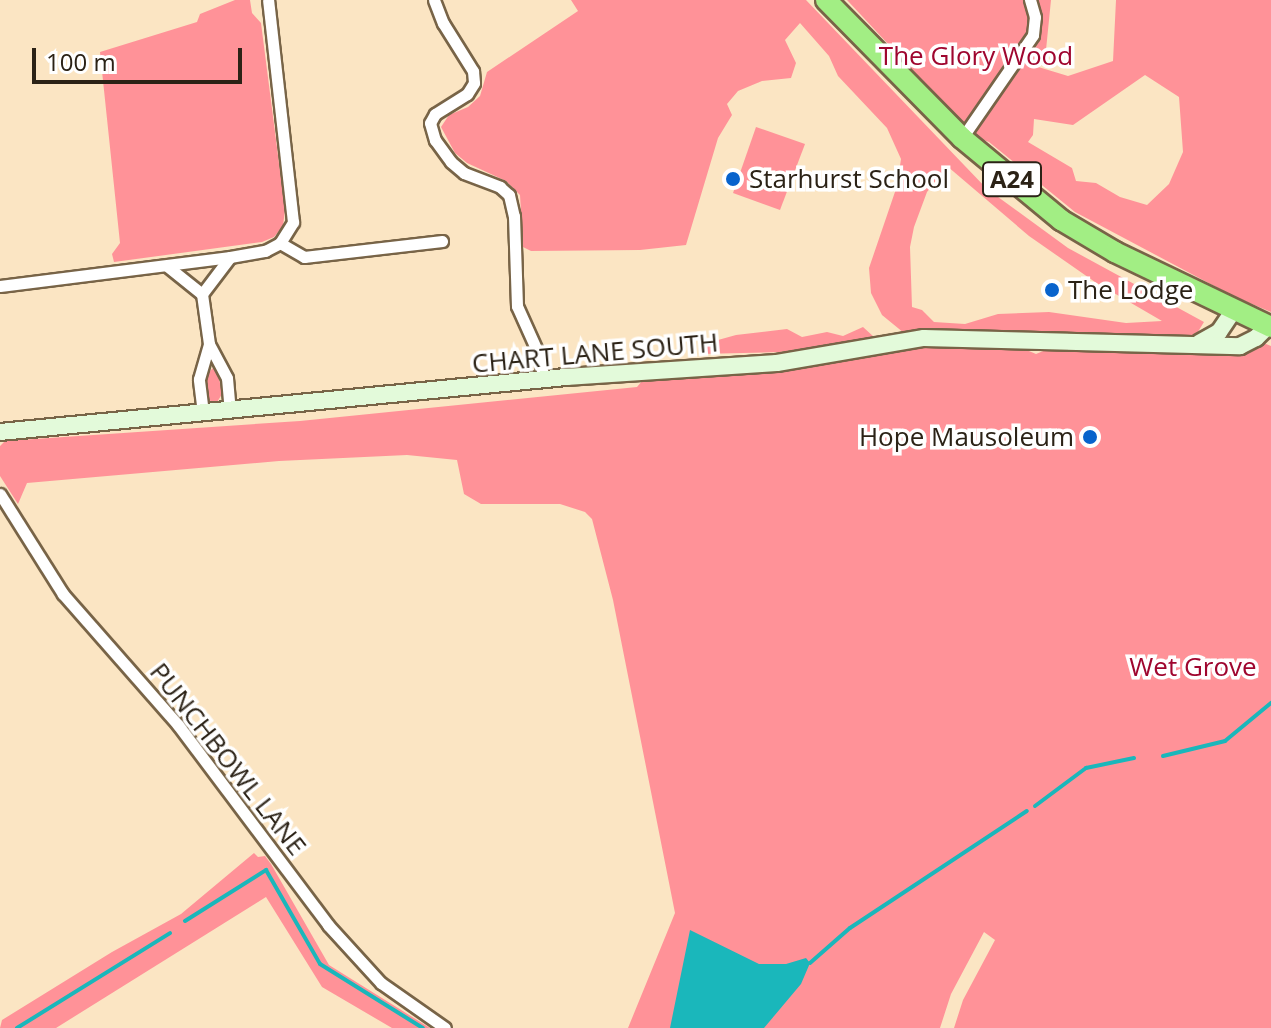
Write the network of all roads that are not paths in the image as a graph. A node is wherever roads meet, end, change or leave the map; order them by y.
1 (268, 0) edge
2 (434, 0) edge
3 (826, 0) edge
4 (1030, 0) edge
5 (962, 138) junction
6 (442, 241) dead end
7 (280, 243) junction
8 (230, 257) junction
9 (167, 266) junction
10 (0, 286) edge
11 (202, 294) junction
12 (1234, 310) junction
13 (1270, 326) edge
14 (209, 344) junction
15 (1194, 345) junction
16 (544, 380) junction
17 (230, 410) junction
18 (203, 413) junction
19 (0, 432) edge
20 (0, 494) edge
21 (445, 1028) edge

1 - 7 street
2 - 16 street
3 - 5 highway, A24
4 - 5 street
5 - 12 highway, A24
6 - 7 street
7 - 8 street
8 - 9 street
8 - 11 street
9 - 10 street
9 - 11 street
11 - 14 street
12 - 13 highway, A24
12 - 15 street
13 - 15 street, CHART LANE SOUTH
14 - 17 street
14 - 18 street
15 - 16 street, CHART LANE SOUTH
16 - 17 street, CHART LANE SOUTH
17 - 18 street, CHART LANE SOUTH
18 - 19 street, CHART LANE SOUTH
20 - 21 street, PUNCHBOWL LANE

